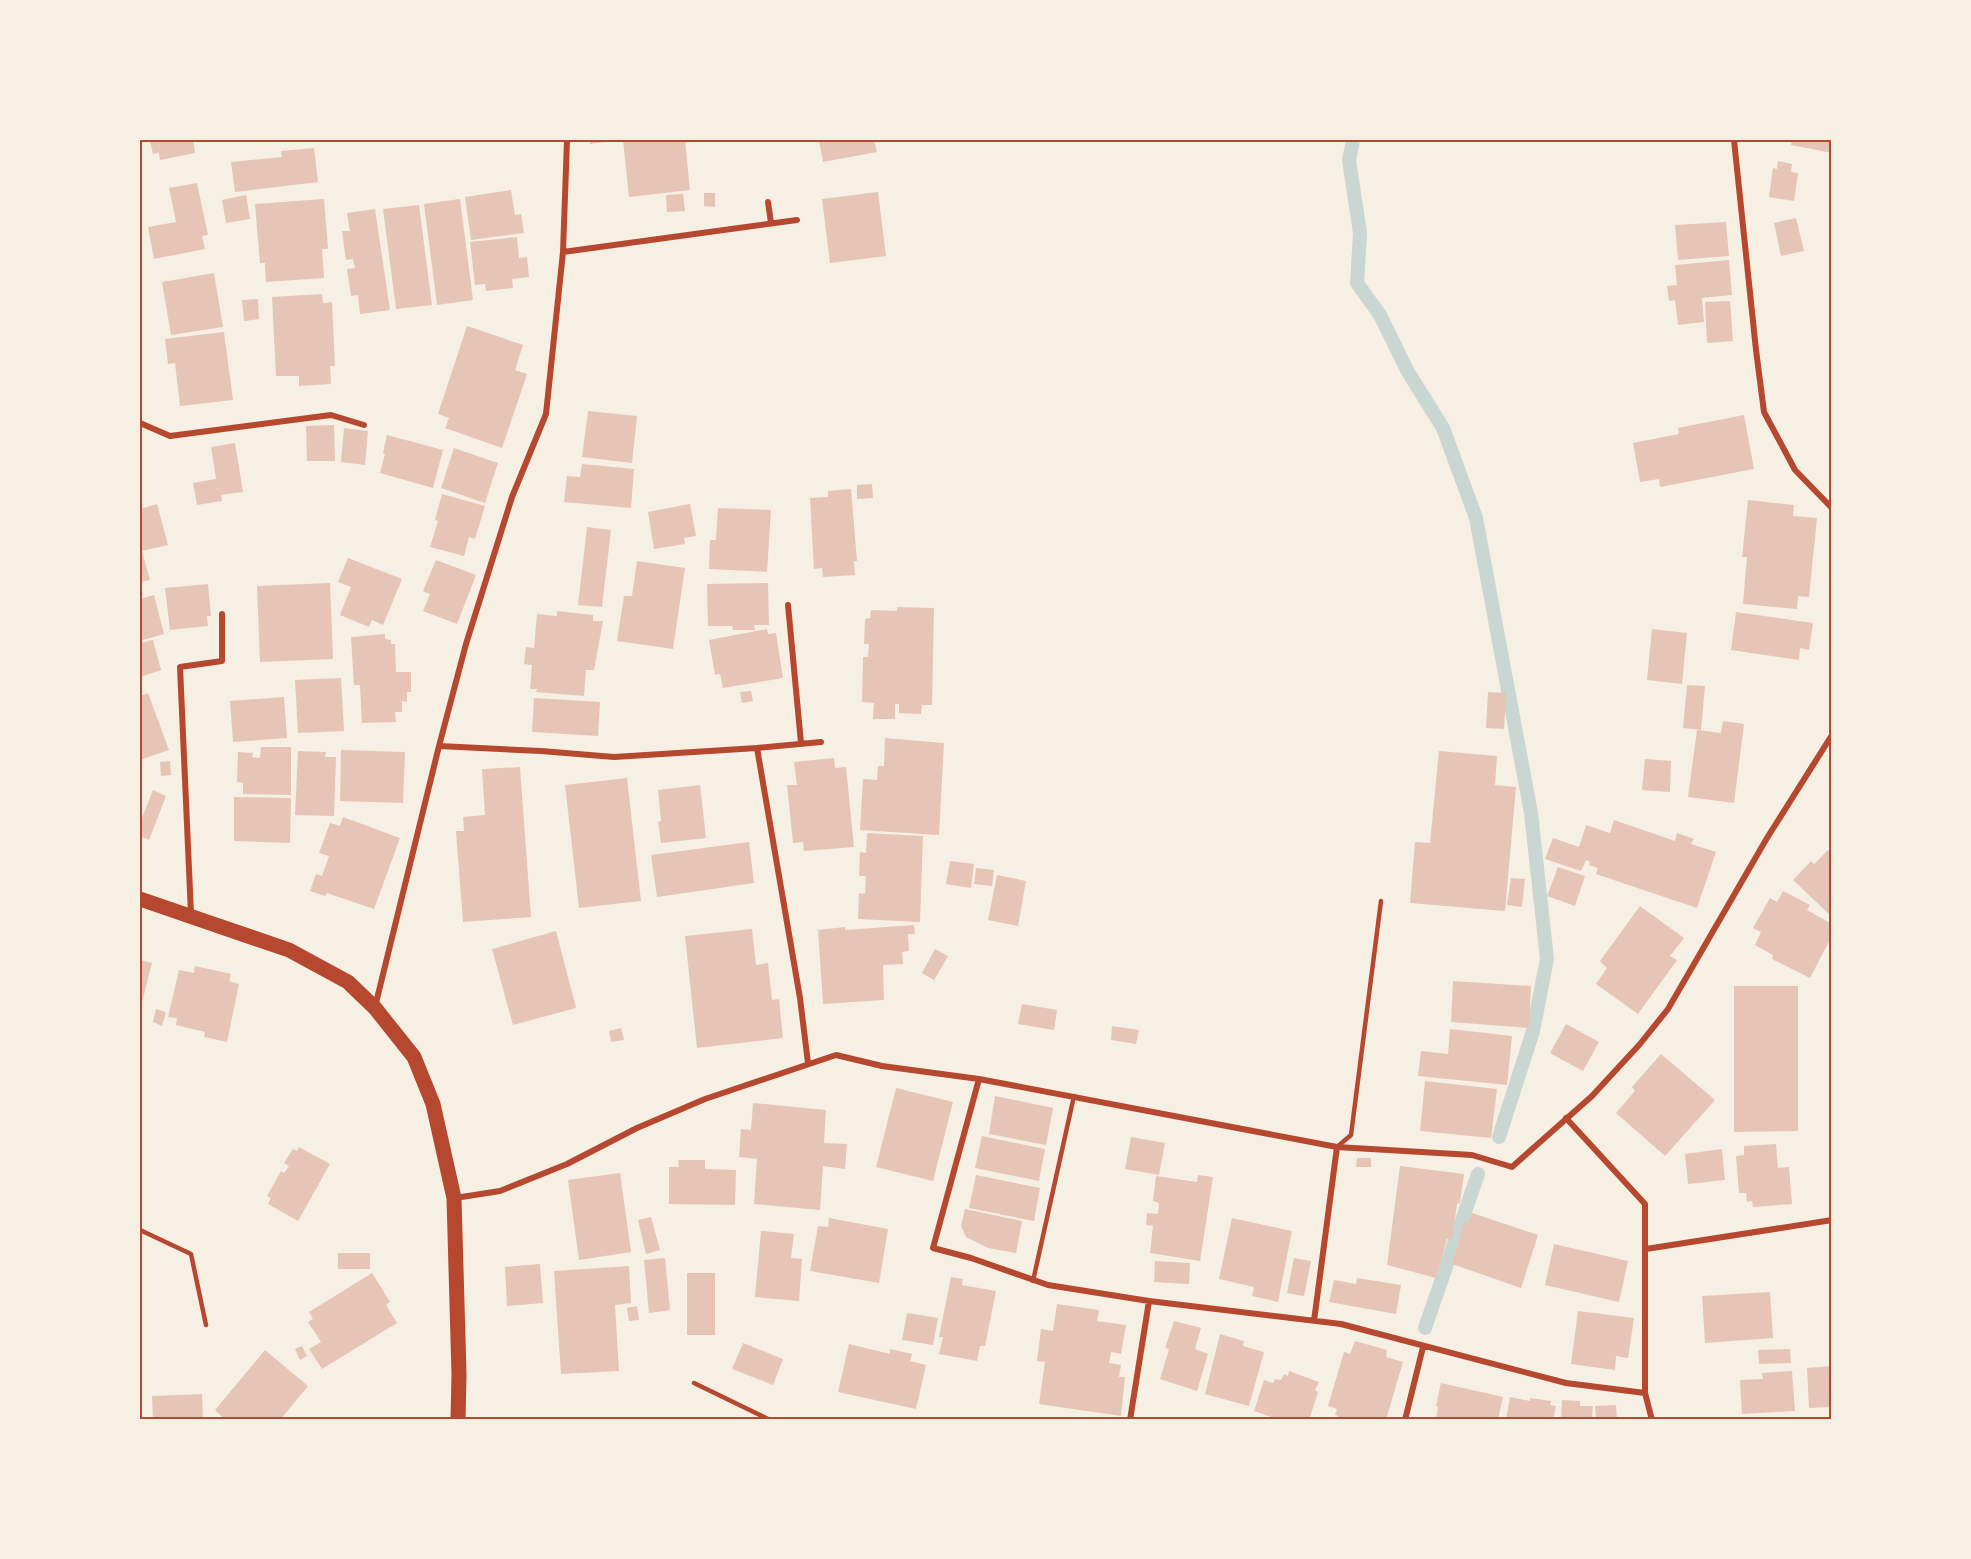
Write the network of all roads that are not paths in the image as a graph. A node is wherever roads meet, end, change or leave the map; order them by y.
1 (567, 140) edge
2 (1734, 140) edge
3 (768, 202) dead end
4 (796, 220) dead end
5 (771, 223) junction
6 (562, 252) junction
7 (140, 423) edge
8 (364, 425) dead end
9 (1832, 508) edge
10 (788, 605) dead end
11 (222, 614) dead end
12 (1832, 735) edge
13 (821, 742) dead end
14 (801, 743) junction
15 (439, 746) junction
16 (757, 748) junction
17 (140, 899) edge
18 (1381, 901) dead end
19 (191, 916) junction
20 (375, 1008) junction
21 (808, 1063) junction
22 (979, 1079) junction
23 (1074, 1096) junction
24 (1566, 1118) junction
25 (1337, 1147) junction
26 (454, 1198) junction
27 (1832, 1220) edge
28 (140, 1230) edge
29 (1646, 1249) junction
30 (1033, 1281) junction
31 (1149, 1301) junction
32 (1314, 1321) junction
33 (206, 1325) dead end
34 (1423, 1347) junction
35 (694, 1383) dead end
36 (1645, 1393) junction
37 (458, 1419) edge
38 (770, 1419) edge
39 (1130, 1419) edge
40 (1405, 1419) edge
41 (1652, 1419) edge

1 - 6 street
2 - 9 street
3 - 5 street
4 - 5 street
5 - 6 street
6 - 15 street
7 - 8 street
10 - 14 street
11 - 19 street
12 - 24 street
13 - 14 street
14 - 16 street
15 - 16 street
15 - 20 street
16 - 21 street
17 - 19 main road
18 - 25 lane
19 - 20 main road
20 - 26 main road
21 - 22 street
21 - 26 street
22 - 23 street
22 - 30 street
23 - 25 street
23 - 30 lane
24 - 25 street
24 - 29 street
25 - 32 street
26 - 37 main road
27 - 29 street
28 - 33 lane
29 - 36 street
30 - 31 street
31 - 32 street
31 - 39 street
32 - 34 street
34 - 36 street
34 - 40 street
35 - 38 lane
36 - 41 street

